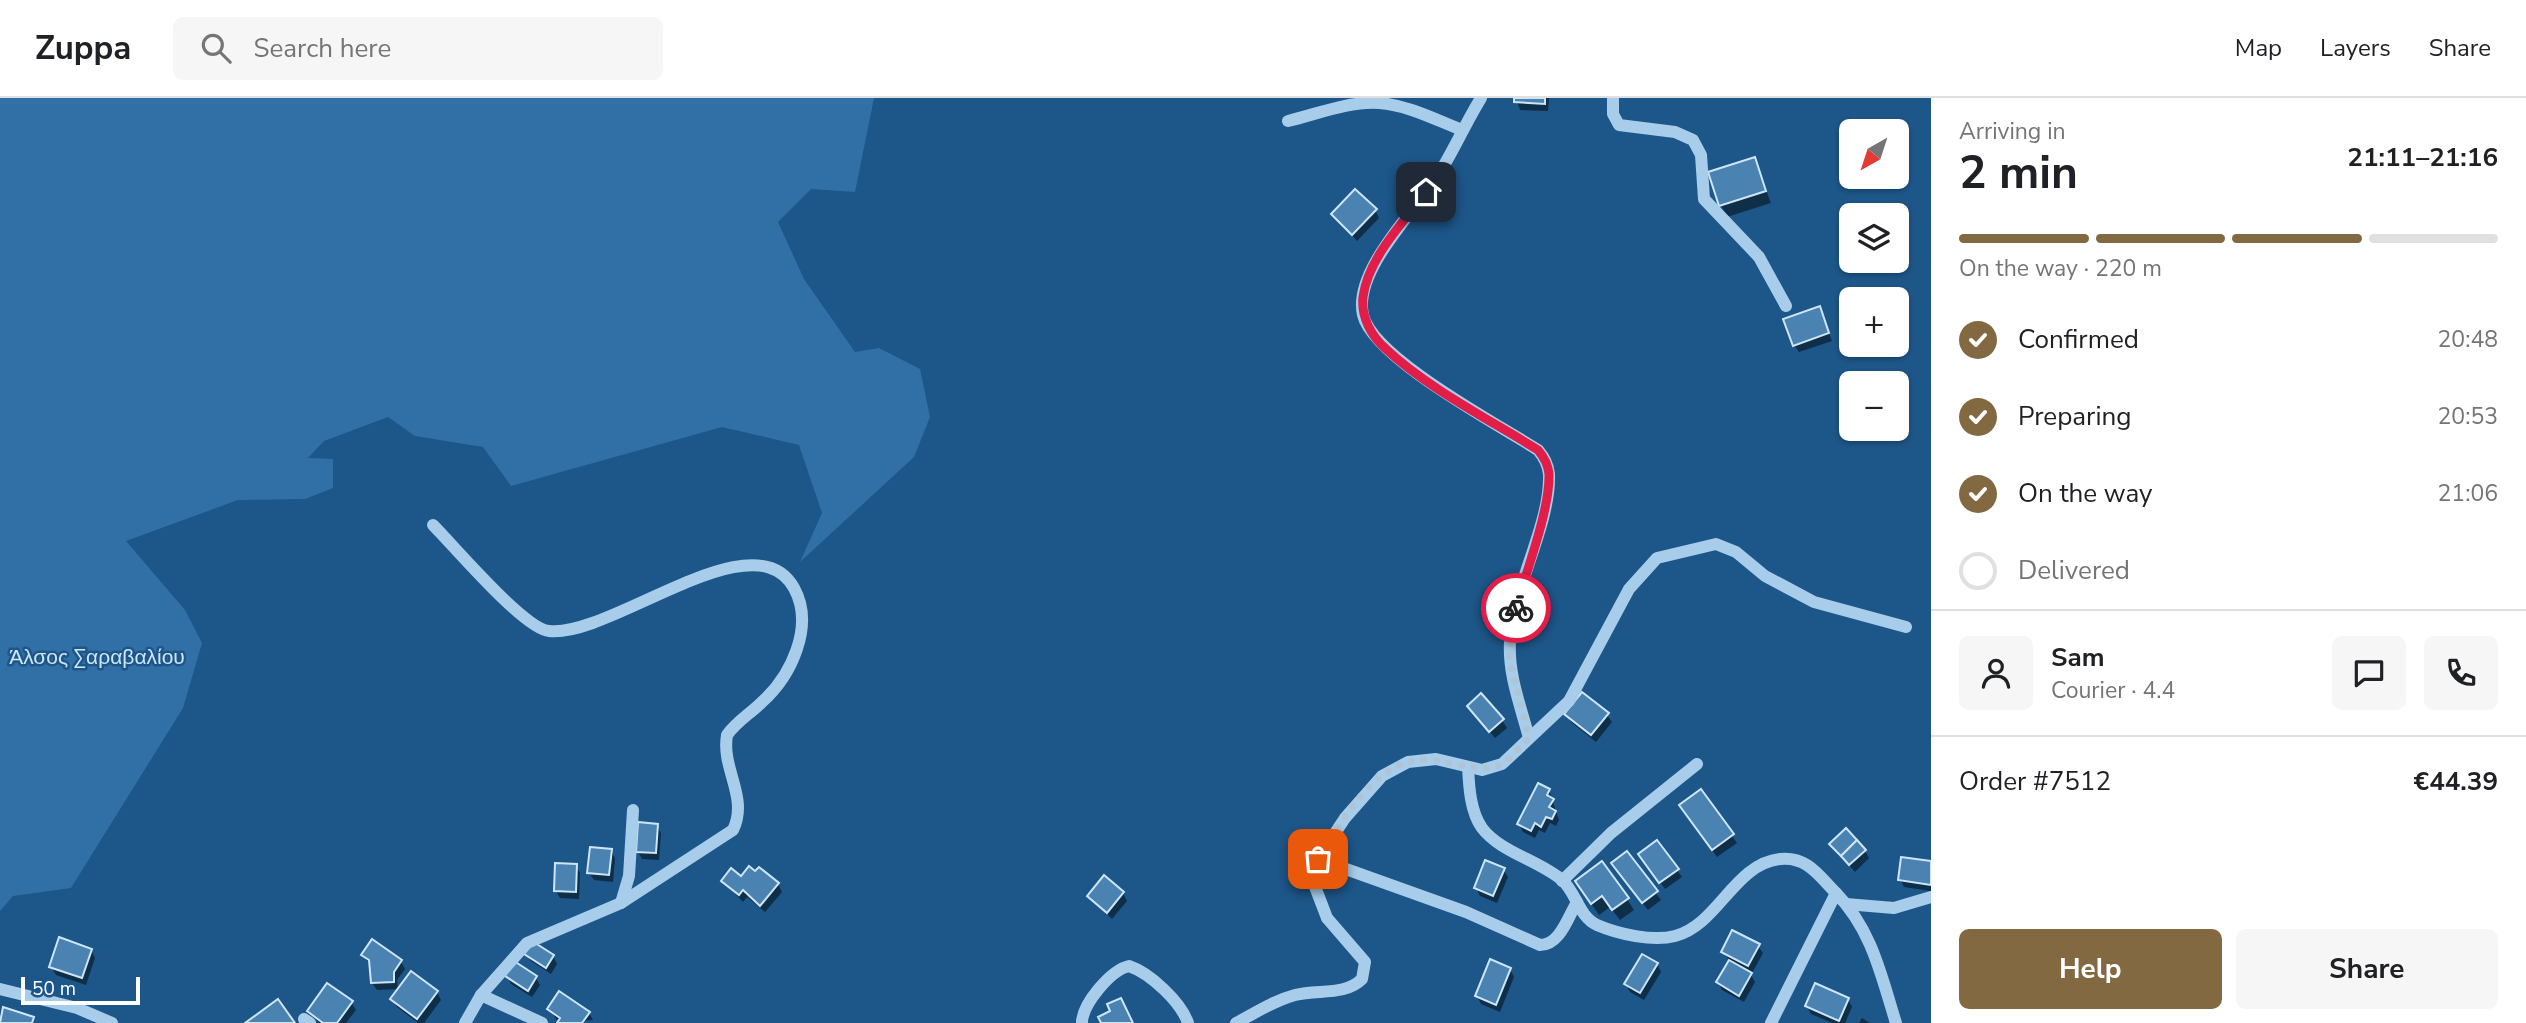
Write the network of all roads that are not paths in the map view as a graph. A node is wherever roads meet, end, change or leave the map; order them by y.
1 (1481, 98) edge
2 (1613, 98) edge
3 (1288, 121) dead end
4 (1462, 130) junction
5 (1786, 306) dead end
6 (433, 525) dead end
7 (1906, 626) dead end
8 (1529, 738) junction
9 (1697, 764) dead end
10 (1468, 766) junction
11 (633, 810) dead end
12 (1318, 859) junction
13 (1562, 881) junction
14 (1836, 893) junction
15 (1931, 897) edge
16 (1577, 902) junction
17 (621, 903) junction
18 (1846, 904) junction
19 (0, 989) edge
20 (481, 995) junction
21 (112, 1023) edge
22 (465, 1023) edge
23 (542, 1023) edge
24 (1082, 1023) edge
25 (1188, 1023) edge
26 (1236, 1023) edge
27 (1771, 1023) edge
28 (1896, 1023) edge

1 - 4 street
2 - 5 street
3 - 4 street
4 - 8 street
6 - 17 street
7 - 8 street
8 - 10 street
9 - 13 street
10 - 12 street
10 - 13 street
11 - 17 street
12 - 16 street
12 - 26 street
13 - 16 street
14 - 16 street
14 - 18 street
14 - 27 street
15 - 18 street
17 - 20 street
18 - 28 street
19 - 21 street
20 - 22 street
20 - 23 street
24 - 25 street

